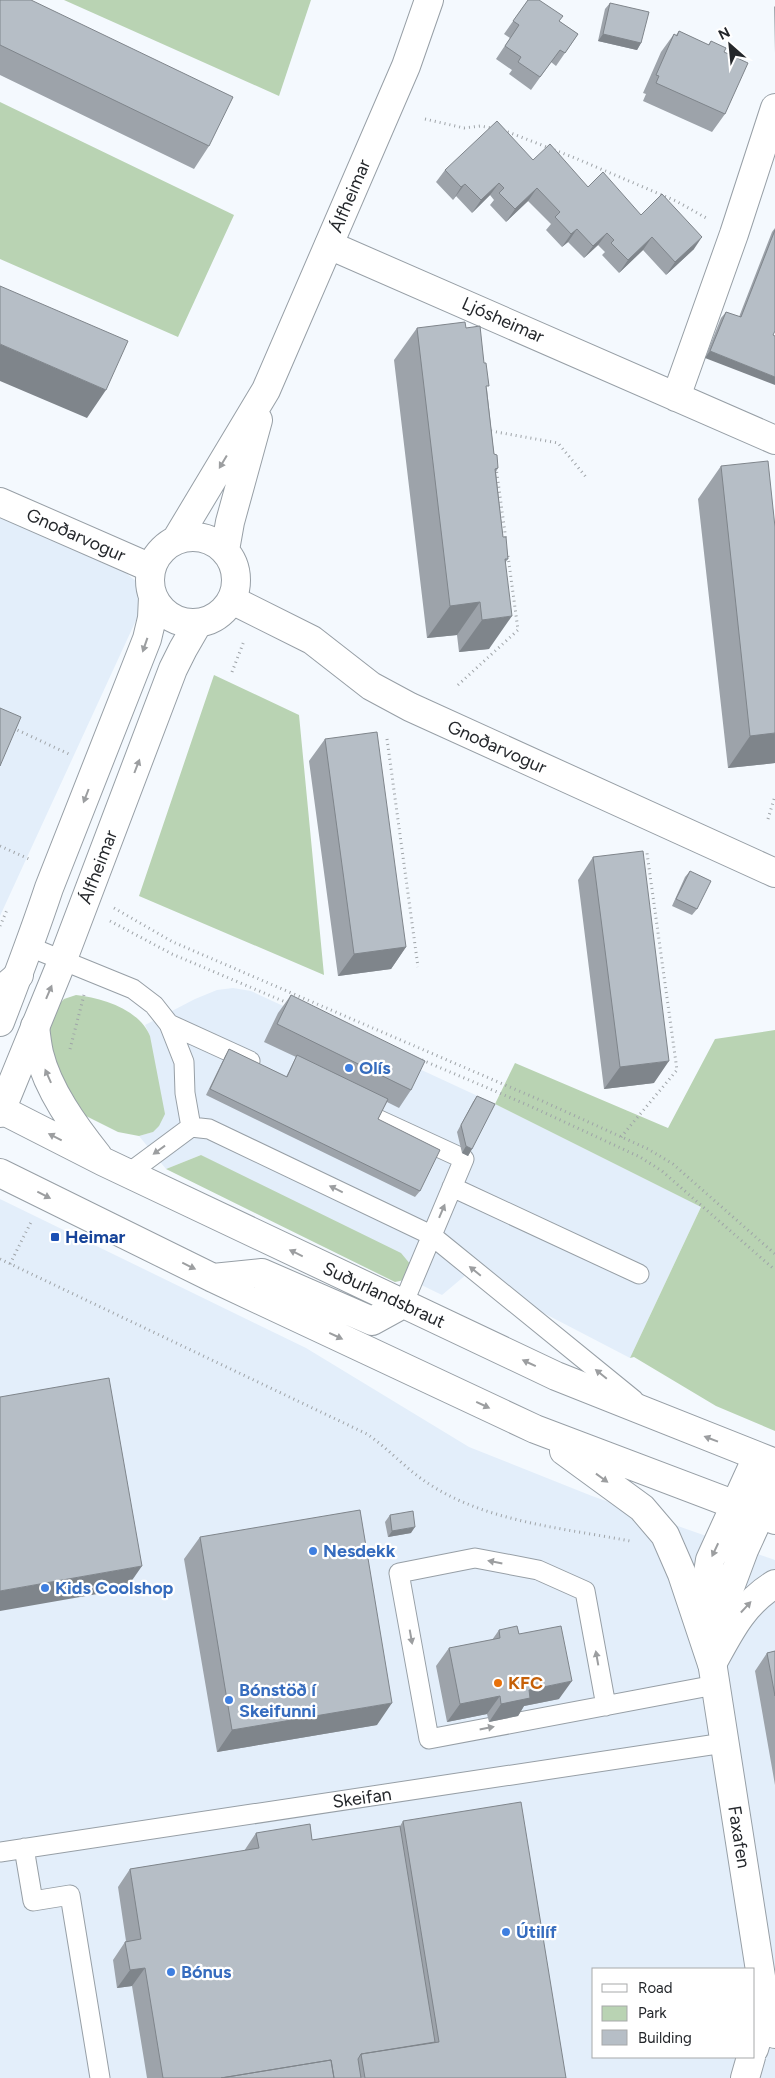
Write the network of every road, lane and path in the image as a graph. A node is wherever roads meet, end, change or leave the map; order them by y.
1 (429, 0) edge
2 (775, 108) edge
3 (425, 119) dead end
4 (734, 234) junction
5 (329, 245) junction
6 (266, 390) junction
7 (676, 397) junction
8 (490, 422) edge
9 (491, 431) junction
10 (775, 440) edge
11 (492, 441) edge
12 (495, 460) edge
13 (586, 477) dead end
14 (0, 502) edge
15 (176, 540) junction
16 (506, 545) edge
17 (225, 550) junction
18 (508, 554) edge
19 (151, 568) junction
20 (153, 597) junction
21 (232, 600) junction
22 (198, 623) junction
23 (244, 641) dead end
24 (232, 672) dead end
25 (458, 684) dead end
26 (8, 726) edge
27 (387, 739) dead end
28 (71, 755) dead end
29 (775, 796) edge
30 (768, 819) dead end
31 (0, 846) edge
32 (647, 852) dead end
33 (29, 859) dead end
34 (775, 873) edge
35 (114, 908) dead end
36 (110, 921) dead end
37 (30, 946) junction
38 (63, 959) junction
39 (418, 966) dead end
40 (9, 983) edge
41 (87, 987) dead end
42 (292, 1004) edge
43 (0, 1022) edge
44 (169, 1024) junction
45 (35, 1026) junction
46 (68, 1057) dead end
47 (420, 1059) edge
48 (268, 1069) edge
49 (0, 1110) edge
50 (377, 1118) edge
51 (191, 1127) junction
52 (621, 1137) junction
53 (102, 1161) junction
54 (129, 1172) junction
55 (0, 1173) edge
56 (452, 1186) junction
57 (32, 1220) dead end
58 (431, 1236) junction
59 (775, 1254) edge
60 (0, 1259) edge
61 (10, 1264) junction
62 (775, 1270) edge
63 (640, 1274) dead end
64 (213, 1278) junction
65 (403, 1304) junction
66 (652, 1415) junction
67 (535, 1429) junction
68 (766, 1460) edge
69 (775, 1482) edge
70 (757, 1514) edge
71 (633, 1542) dead end
72 (775, 1584) edge
73 (714, 1674) junction
74 (606, 1706) junction
75 (724, 1743) junction
76 (24, 1848) junction
77 (0, 1852) edge
78 (767, 1969) edge
79 (770, 2022) edge
80 (755, 2047) edge
81 (751, 2058) edge
82 (100, 2078) edge
83 (745, 2078) edge

1 - 5 street, Álfheimar
2 - 4 street
3 - 4 path
4 - 7 street
5 - 6 street, Álfheimar
5 - 7 street, Ljósheimar
6 -> 15 street, Álfheimar
6 - 17 street, Álfheimar
7 - 10 street, Ljósheimar
8 - 9 path
9 - 11 path
9 - 13 path
12 - 16 path
14 - 19 street, Gnoðarvogur
15 - 17 street
15 - 19 street
17 - 21 street
18 - 25 path
19 - 20 street
20 - 22 street
20 -> 37 street
21 - 22 street
21 - 34 street, Gnoðarvogur
38 -> 22 street, Álfheimar
23 - 24 path
26 - 28 path
27 - 39 path
29 - 30 path
31 - 33 path
32 - 52 path
35 - 52 path
36 - 42 path
37 - 38 lane
37 - 40 street
38 - 44 lane
45 -> 38 street, Álfheimar
40 - 43 street
41 - 46 path
44 - 48 lane
44 - 51 lane
45 - 49 street, Álfheimar
53 -> 45 street
47 - 62 path
53 -> 49 street, Suðurlandsbraut
50 - 56 lane
51 -> 54 lane
58 -> 51 lane
52 - 59 path
53 - 54 street, Suðurlandsbraut
65 -> 54 street, Suðurlandsbraut
55 -> 64 street
58 -> 56 lane
56 - 63 lane
57 - 61 path
58 - 65 lane
66 -> 58 lane
60 - 61 path
61 - 71 path
64 - 65 street
64 -> 67 street
66 -> 65 street, Suðurlandsbraut
68 -> 66 street, Suðurlandsbraut
67 - 70 street
67 -> 73 street
68 - 70 street, Faxafen
69 - 70 street, Faxafen
70 - 73 street, Faxafen
73 -> 72 street
73 - 74 lane
73 - 75 street, Faxafen
74 -> 74 lane
75 - 76 lane, Skeifan
75 - 78 street, Faxafen
76 - 77 lane, Skeifan
76 - 82 lane
78 - 79 street, Faxafen
79 - 80 street, Faxafen
81 - 83 street

